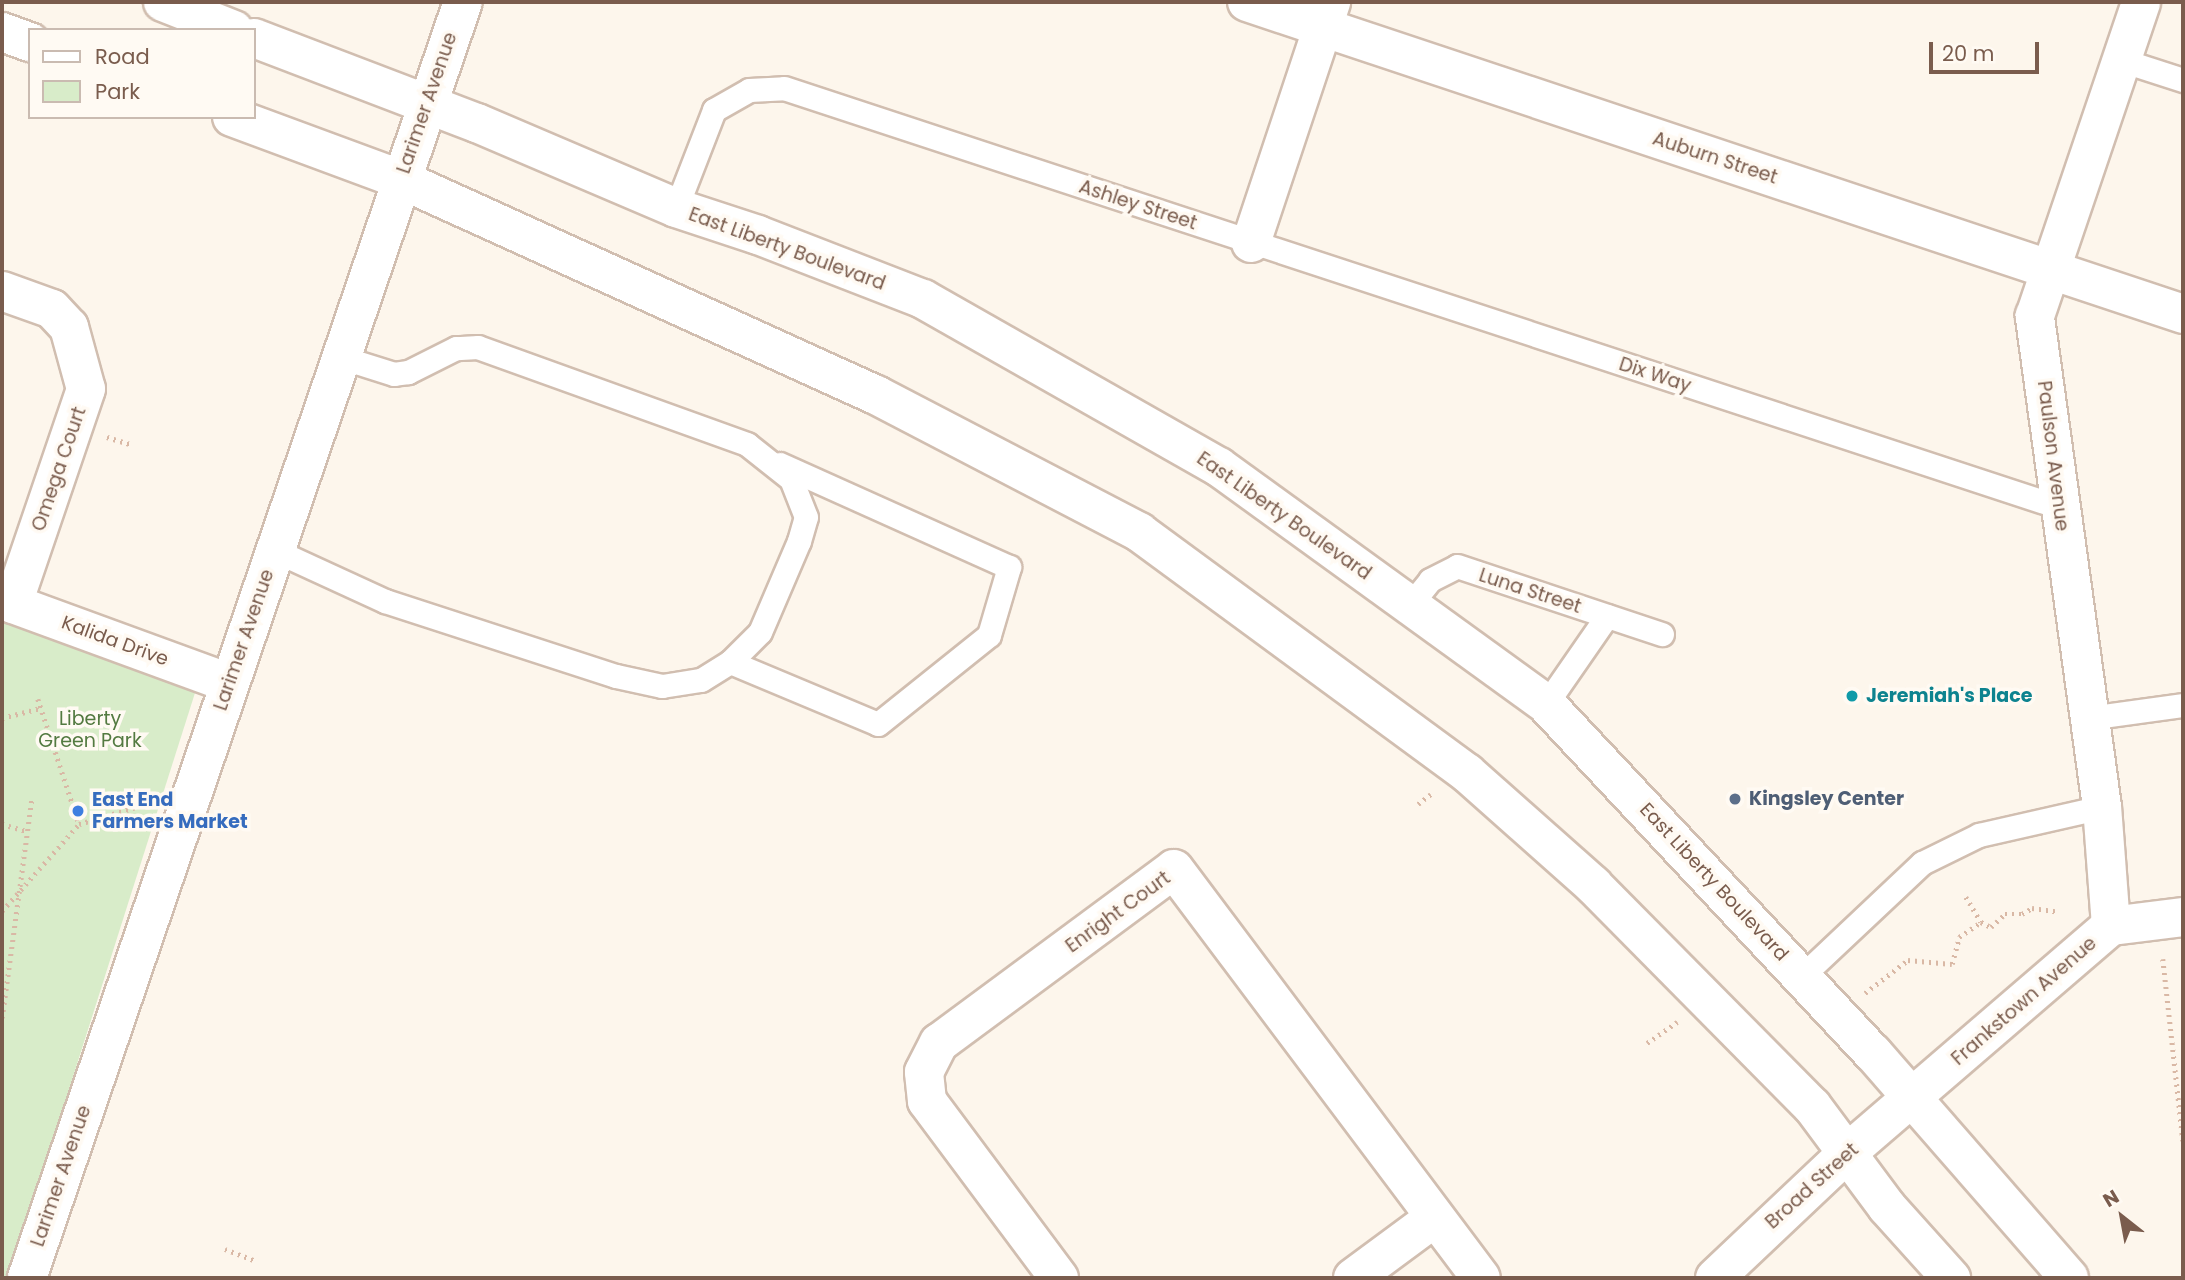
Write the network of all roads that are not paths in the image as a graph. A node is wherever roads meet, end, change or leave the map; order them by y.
1 (163, 2) edge
2 (463, 2) edge
3 (1247, 2) edge
4 (2141, 2) edge
5 (1327, 14) edge
6 (229, 28) edge
7 (2, 32) edge
8 (256, 39) edge
9 (28, 42) edge
10 (2121, 60) junction
11 (2183, 80) edge
12 (428, 106) junction
13 (237, 119) edge
14 (400, 179) junction
15 (676, 208) junction
16 (1251, 243) junction
17 (2050, 270) junction
18 (2, 291) edge
19 (2183, 314) edge
20 (340, 357) junction
21 (771, 460) junction
22 (2059, 507) junction
23 (274, 551) junction
24 (7, 602) edge
25 (1410, 605) junction
26 (1607, 616) junction
27 (1662, 634) dead end
28 (730, 662) junction
29 (229, 683) junction
30 (1546, 704) junction
31 (2183, 705) edge
32 (2088, 718) junction
33 (2102, 807) junction
34 (2183, 917) edge
35 (2110, 926) junction
36 (1802, 976) junction
37 (1913, 1097) junction
38 (1847, 1153) junction
39 (1434, 1217) junction
40 (27, 1278) edge
41 (1059, 1278) edge
42 (1353, 1278) edge
43 (1481, 1278) edge
44 (1715, 1278) edge
45 (1951, 1278) edge
46 (2069, 1278) edge

1 - 6 street
2 - 12 street, Larimer Avenue
3 - 5 street, Auburn Street
4 - 10 street, Paulson Avenue
5 - 16 street
5 - 17 street, Auburn Street
7 - 9 street
8 - 12 street, East Liberty Boulevard
10 - 11 lane
10 - 17 street, Paulson Avenue
12 - 14 street, Larimer Avenue
12 - 15 street, East Liberty Boulevard
13 - 14 street
14 - 20 street, Larimer Avenue
14 - 38 street
15 - 16 lane, Ashley Street
15 - 25 street, East Liberty Boulevard
16 - 22 lane, Dix Way
17 - 19 street, Auburn Street
17 - 22 street, Paulson Avenue
18 - 24 street, Omega Court
20 - 21 lane
20 - 23 street, Larimer Avenue
21 - 28 lane
21 - 28 lane
22 - 32 street, Paulson Avenue
23 - 28 lane
23 - 29 street, Larimer Avenue
24 - 29 street, Kalida Drive
25 - 26 lane, Luna Street
25 - 30 street, East Liberty Boulevard
26 - 27 lane, Luna Street
26 - 30 lane
29 - 40 street, Larimer Avenue
30 - 36 street, East Liberty Boulevard
31 - 32 lane
32 - 33 street, Paulson Avenue
33 - 35 street, Paulson Avenue
33 - 36 lane
34 - 35 street, Frankstown Avenue
35 - 37 street, Frankstown Avenue
36 - 37 street, East Liberty Boulevard
37 - 38 street, Broad Street
37 - 46 street, East Liberty Boulevard
38 - 44 street, Broad Street
38 - 45 street
39 - 41 street, Enright Court
39 - 42 street
39 - 43 street, Enright Court

